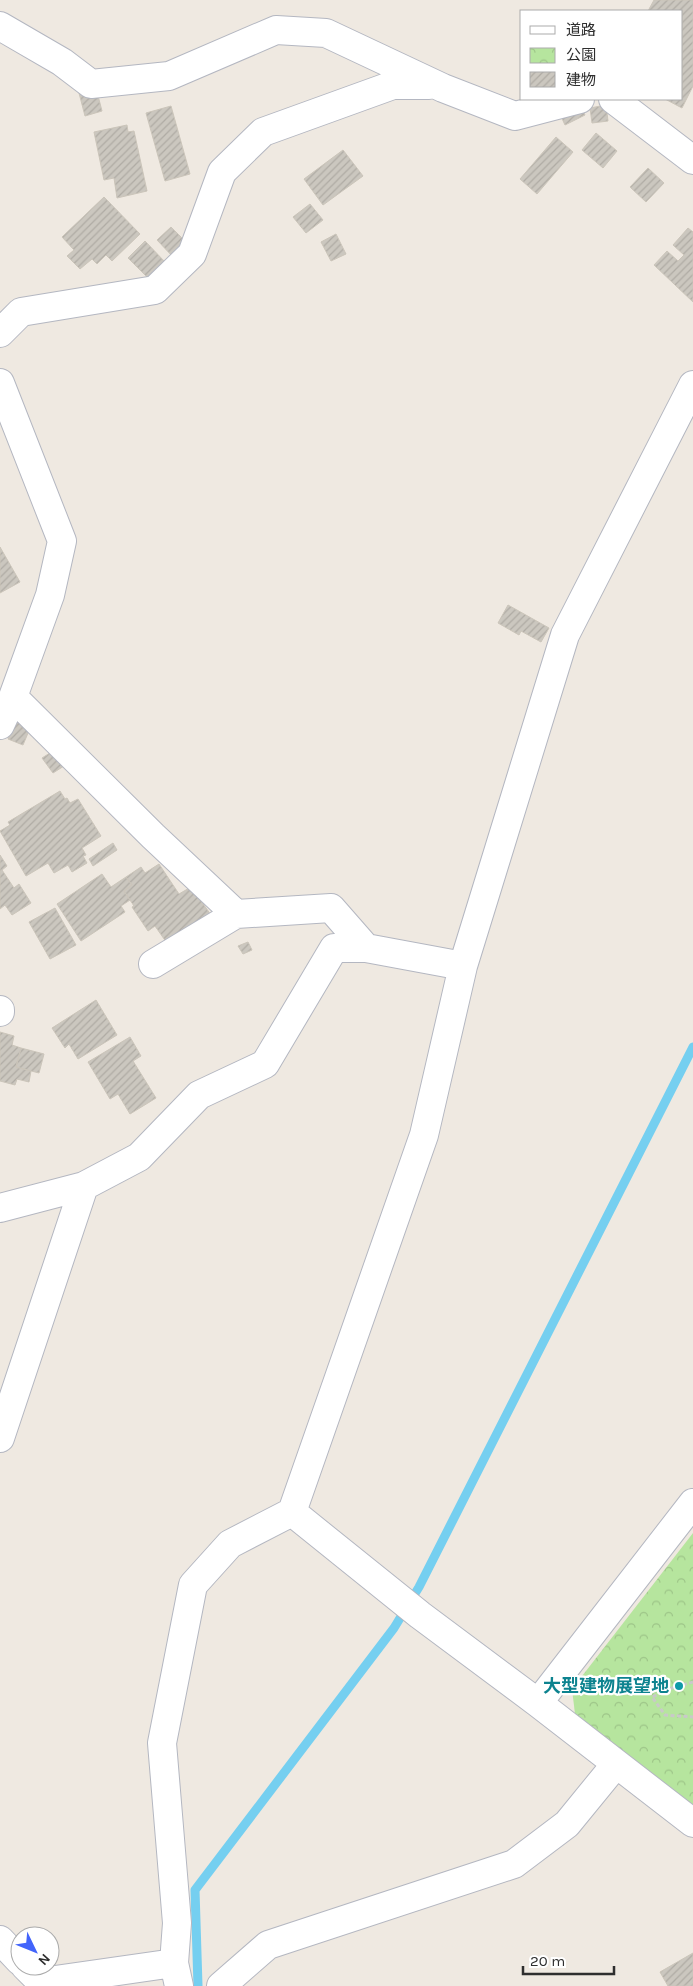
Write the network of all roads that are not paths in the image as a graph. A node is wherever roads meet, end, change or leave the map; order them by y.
1 (0, 26) edge
2 (436, 85) junction
3 (576, 100) edge
4 (614, 100) edge
5 (693, 160) edge
6 (0, 333) edge
7 (0, 383) edge
8 (690, 401) edge
9 (13, 697) junction
10 (0, 725) edge
11 (236, 914) junction
12 (366, 948) junction
13 (154, 964) dead end
14 (463, 966) junction
15 (84, 1186) junction
16 (0, 1208) edge
17 (0, 1438) edge
18 (693, 1502) edge
19 (292, 1512) junction
20 (538, 1703) junction
21 (616, 1764) junction
22 (693, 1823) edge
23 (0, 1940) edge
24 (10, 1950) edge
25 (176, 1975) edge
26 (35, 1976) edge
27 (221, 1986) edge

1 - 2 street
2 - 3 street
2 - 6 street
4 - 5 street
7 - 9 street
8 - 14 street
9 - 10 street
9 - 11 street
11 - 12 street
11 - 13 street
12 - 14 street
12 - 15 street
14 - 19 street
15 - 16 street
15 - 17 street
18 - 20 street
19 - 20 street
19 - 25 street
20 - 21 street
21 - 22 street
21 - 27 street
23 - 24 street
25 - 26 street

